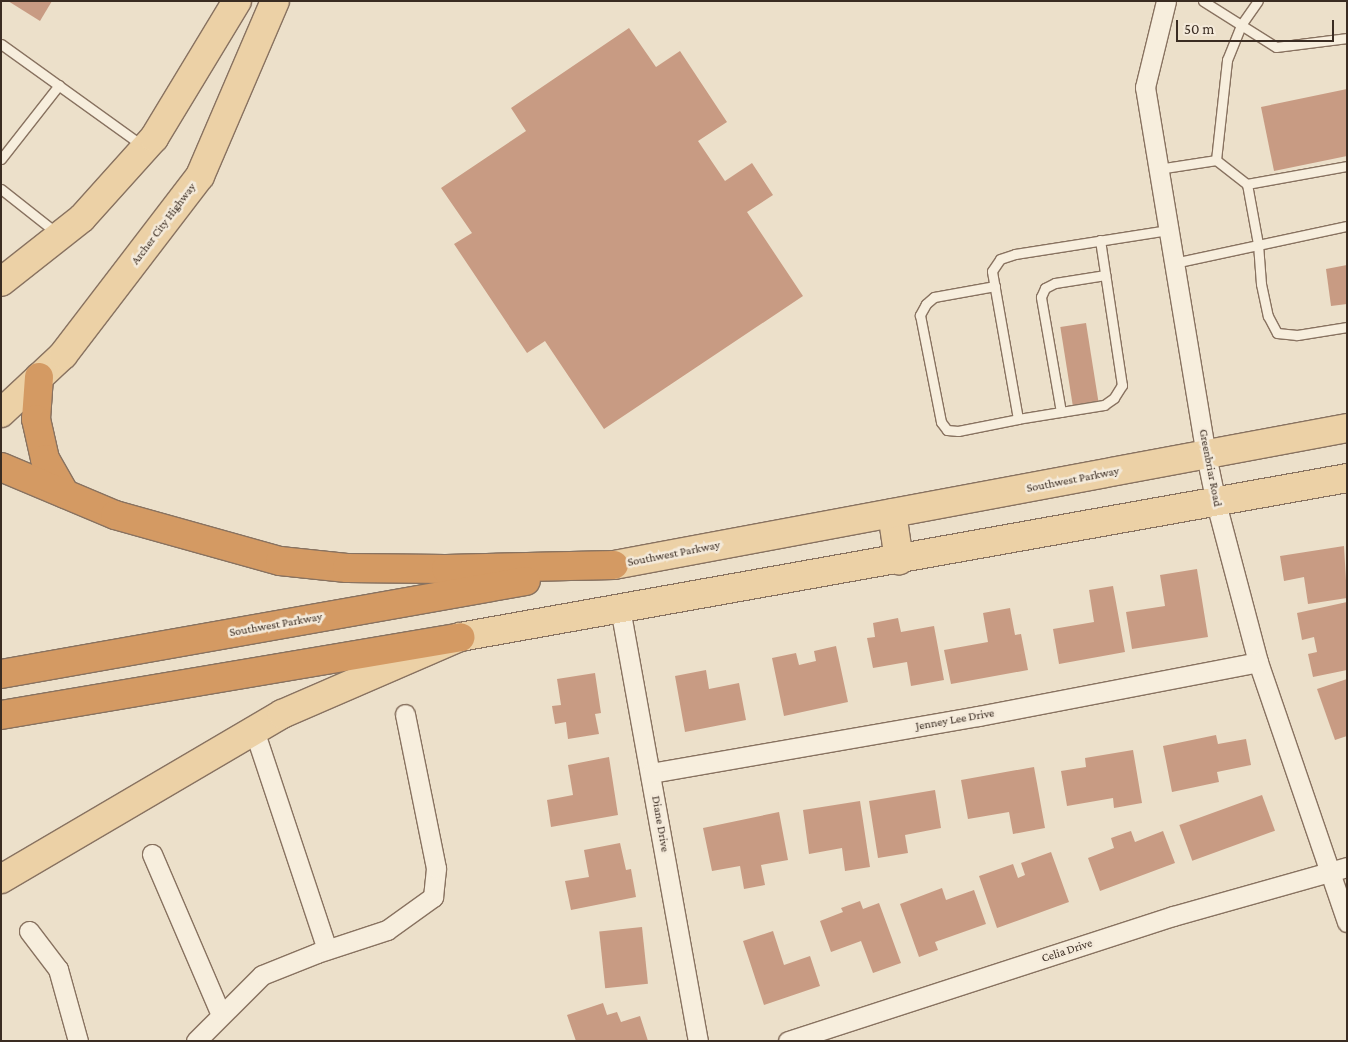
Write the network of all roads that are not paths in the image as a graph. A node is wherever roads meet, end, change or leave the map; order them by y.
1 (237, 1) edge
2 (275, 1) edge
3 (1166, 1) edge
4 (1203, 1) edge
5 (1258, 1) edge
6 (1241, 25) junction
7 (1347, 38) edge
8 (1, 44) edge
9 (59, 85) junction
10 (145, 148) junction
11 (1, 159) edge
12 (1216, 160) junction
13 (1347, 166) edge
14 (1158, 169) junction
15 (1247, 184) junction
16 (1, 189) edge
17 (1347, 226) edge
18 (1168, 230) junction
19 (60, 236) junction
20 (1100, 240) junction
21 (1258, 244) junction
22 (1174, 263) junction
23 (1105, 275) junction
24 (1, 282) edge
25 (995, 286) junction
26 (1347, 327) edge
27 (39, 377) junction
28 (1061, 412) junction
29 (1, 413) edge
30 (1018, 419) junction
31 (1347, 428) edge
32 (1206, 455) junction
33 (1, 467) edge
34 (1347, 478) edge
35 (66, 494) junction
36 (1216, 503) junction
37 (892, 513) junction
38 (899, 560) junction
39 (614, 565) junction
40 (620, 608) junction
41 (460, 637) junction
42 (1258, 662) junction
43 (1, 674) edge
44 (405, 714) dead end
45 (1, 715) edge
46 (254, 730) junction
47 (651, 773) junction
48 (152, 854) dead end
49 (1338, 870) edge
50 (1, 879) edge
51 (1347, 922) edge
52 (29, 931) dead end
53 (327, 949) junction
54 (221, 1015) junction
55 (78, 1041) edge
56 (196, 1041) edge
57 (698, 1041) edge
58 (788, 1041) edge

1 - 10 main road
2 - 27 main road, Archer City Highway
3 - 14 street, Greenbriar Road
4 - 6 lane
5 - 6 lane
6 - 7 lane
6 - 12 lane
8 - 9 lane
9 - 10 lane
9 - 11 lane
10 - 19 main road
12 - 14 lane
12 - 15 lane
13 - 15 lane
14 - 18 street, Greenbriar Road
15 - 21 lane
16 - 19 lane
17 - 21 lane
18 - 20 lane
18 - 22 street, Greenbriar Road
19 - 24 main road
20 - 23 lane
20 - 25 lane
21 - 22 lane
21 - 26 lane
22 - 32 street, Greenbriar Road
23 - 28 lane
23 - 28 lane
25 - 30 lane
25 - 30 lane
27 - 29 main road, Archer City Highway
27 - 35 highway
28 - 30 lane
31 - 32 main road, Southwest Parkway
32 - 36 street, Greenbriar Road
32 - 37 main road, Southwest Parkway
33 - 35 highway
34 - 36 main road
35 - 39 highway
36 - 38 main road
36 - 42 street, Greenbriar Road
37 - 38 main road
37 - 39 main road, Southwest Parkway
38 - 40 main road
39 - 43 highway, Southwest Parkway
40 - 41 main road
40 - 47 street, Diane Drive
41 - 45 highway
41 - 46 main road
42 - 47 street, Jenney Lee Drive
42 - 49 street, Greenbriar Road
44 - 53 street
46 - 50 main road
46 - 53 street
47 - 57 street, Diane Drive
48 - 54 street
49 - 51 street, Greenbriar Road
49 - 58 street, Celia Drive
52 - 55 street
53 - 54 street
54 - 56 street

